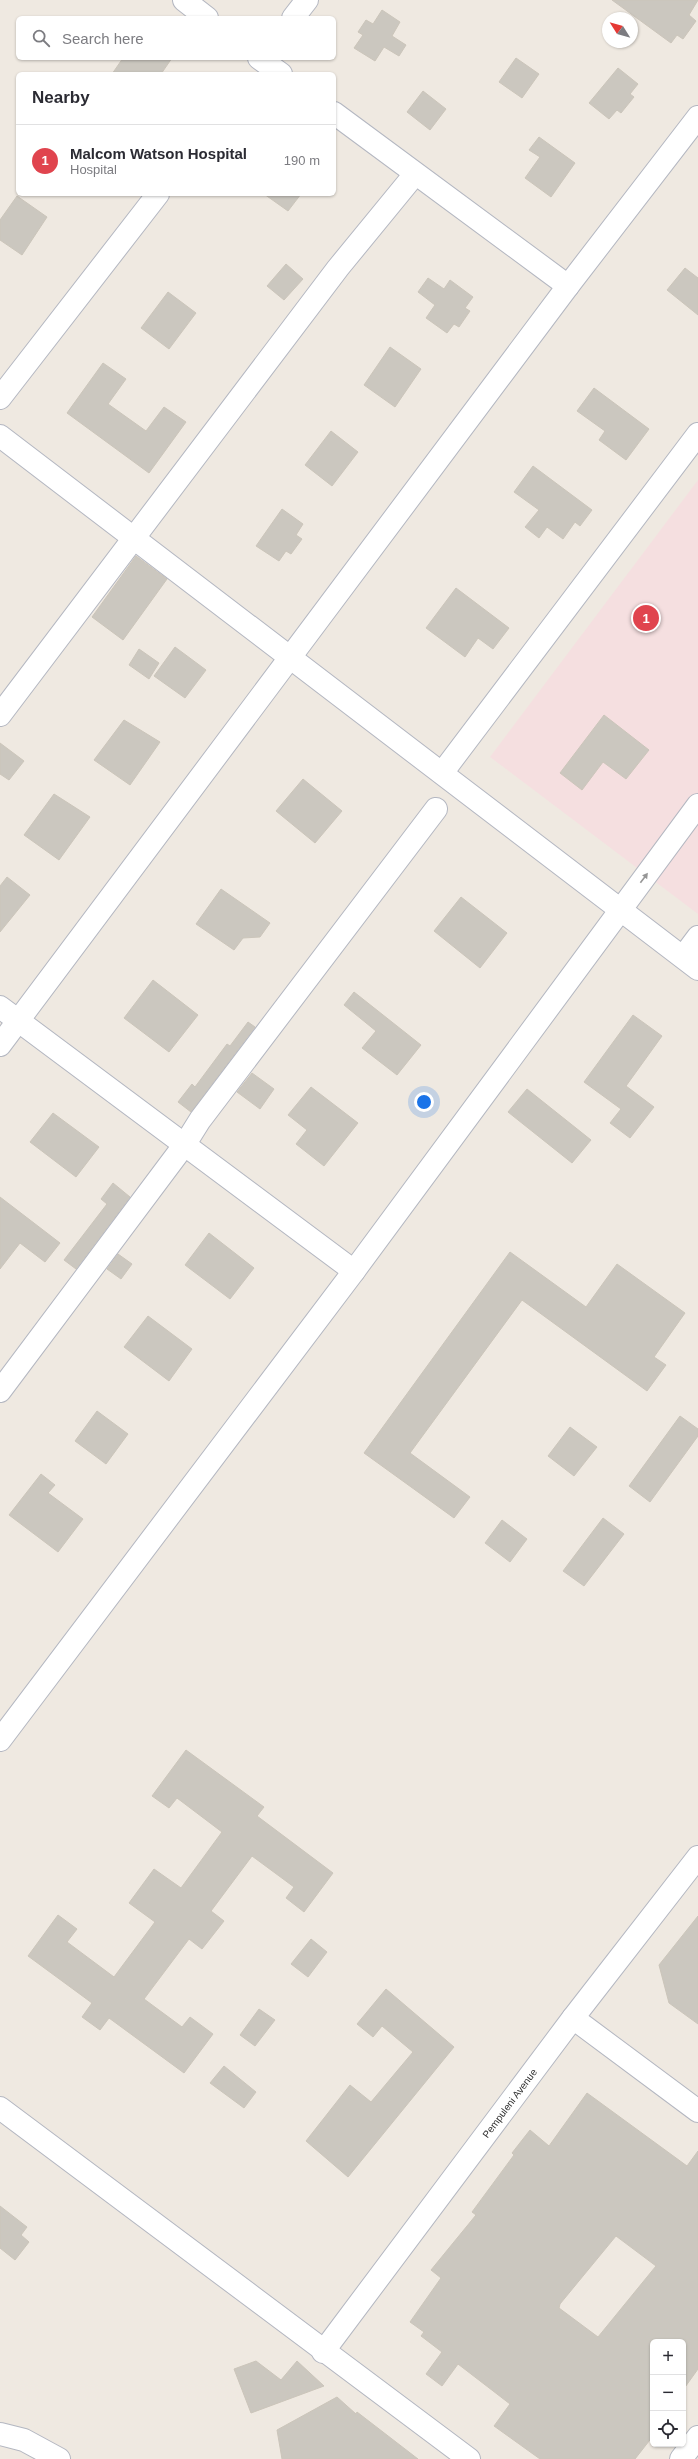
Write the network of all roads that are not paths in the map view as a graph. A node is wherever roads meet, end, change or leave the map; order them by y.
1 (184, 0) edge
2 (306, 0) edge
3 (204, 16) edge
4 (294, 16) edge
5 (259, 62) edge
6 (277, 72) edge
7 (336, 115) edge
8 (698, 117) edge
9 (415, 174) junction
10 (156, 196) edge
11 (568, 286) junction
12 (0, 398) edge
13 (698, 434) edge
14 (0, 436) edge
15 (133, 537) junction
16 (289, 656) junction
17 (0, 715) edge
18 (442, 773) junction
19 (698, 805) edge
20 (436, 809) dead end
21 (620, 909) junction
22 (698, 937) edge
23 (691, 963) edge
24 (0, 1007) edge
25 (18, 1021) junction
26 (0, 1044) edge
27 (185, 1144) junction
28 (354, 1271) junction
29 (0, 1391) edge
30 (0, 1740) edge
31 (698, 1857) edge
32 (573, 2018) junction
33 (0, 2108) edge
34 (698, 2111) edge
35 (323, 2352) junction
36 (0, 2434) edge
37 (698, 2437) edge
38 (59, 2459) edge
39 (469, 2459) edge
40 (681, 2459) edge

1 - 3 street
2 - 4 street
5 - 6 street
7 - 9 street
8 - 11 street
9 - 11 street
9 - 15 street
10 - 12 street
11 - 16 street
13 - 18 street
14 - 15 street
15 - 16 street
15 - 17 street
16 - 18 street
16 - 25 street
18 - 21 street
21 -> 19 street
20 - 27 street
21 - 23 street
21 - 28 street
22 - 23 street
24 - 25 street
25 - 26 street
25 - 27 street
27 - 28 street
27 - 29 street
28 - 30 street
31 - 32 street, Pempuleni Avenue
32 - 34 street
32 - 35 street, Pempuleni Avenue
33 - 35 street
35 - 39 street
36 - 38 street
37 - 40 street

